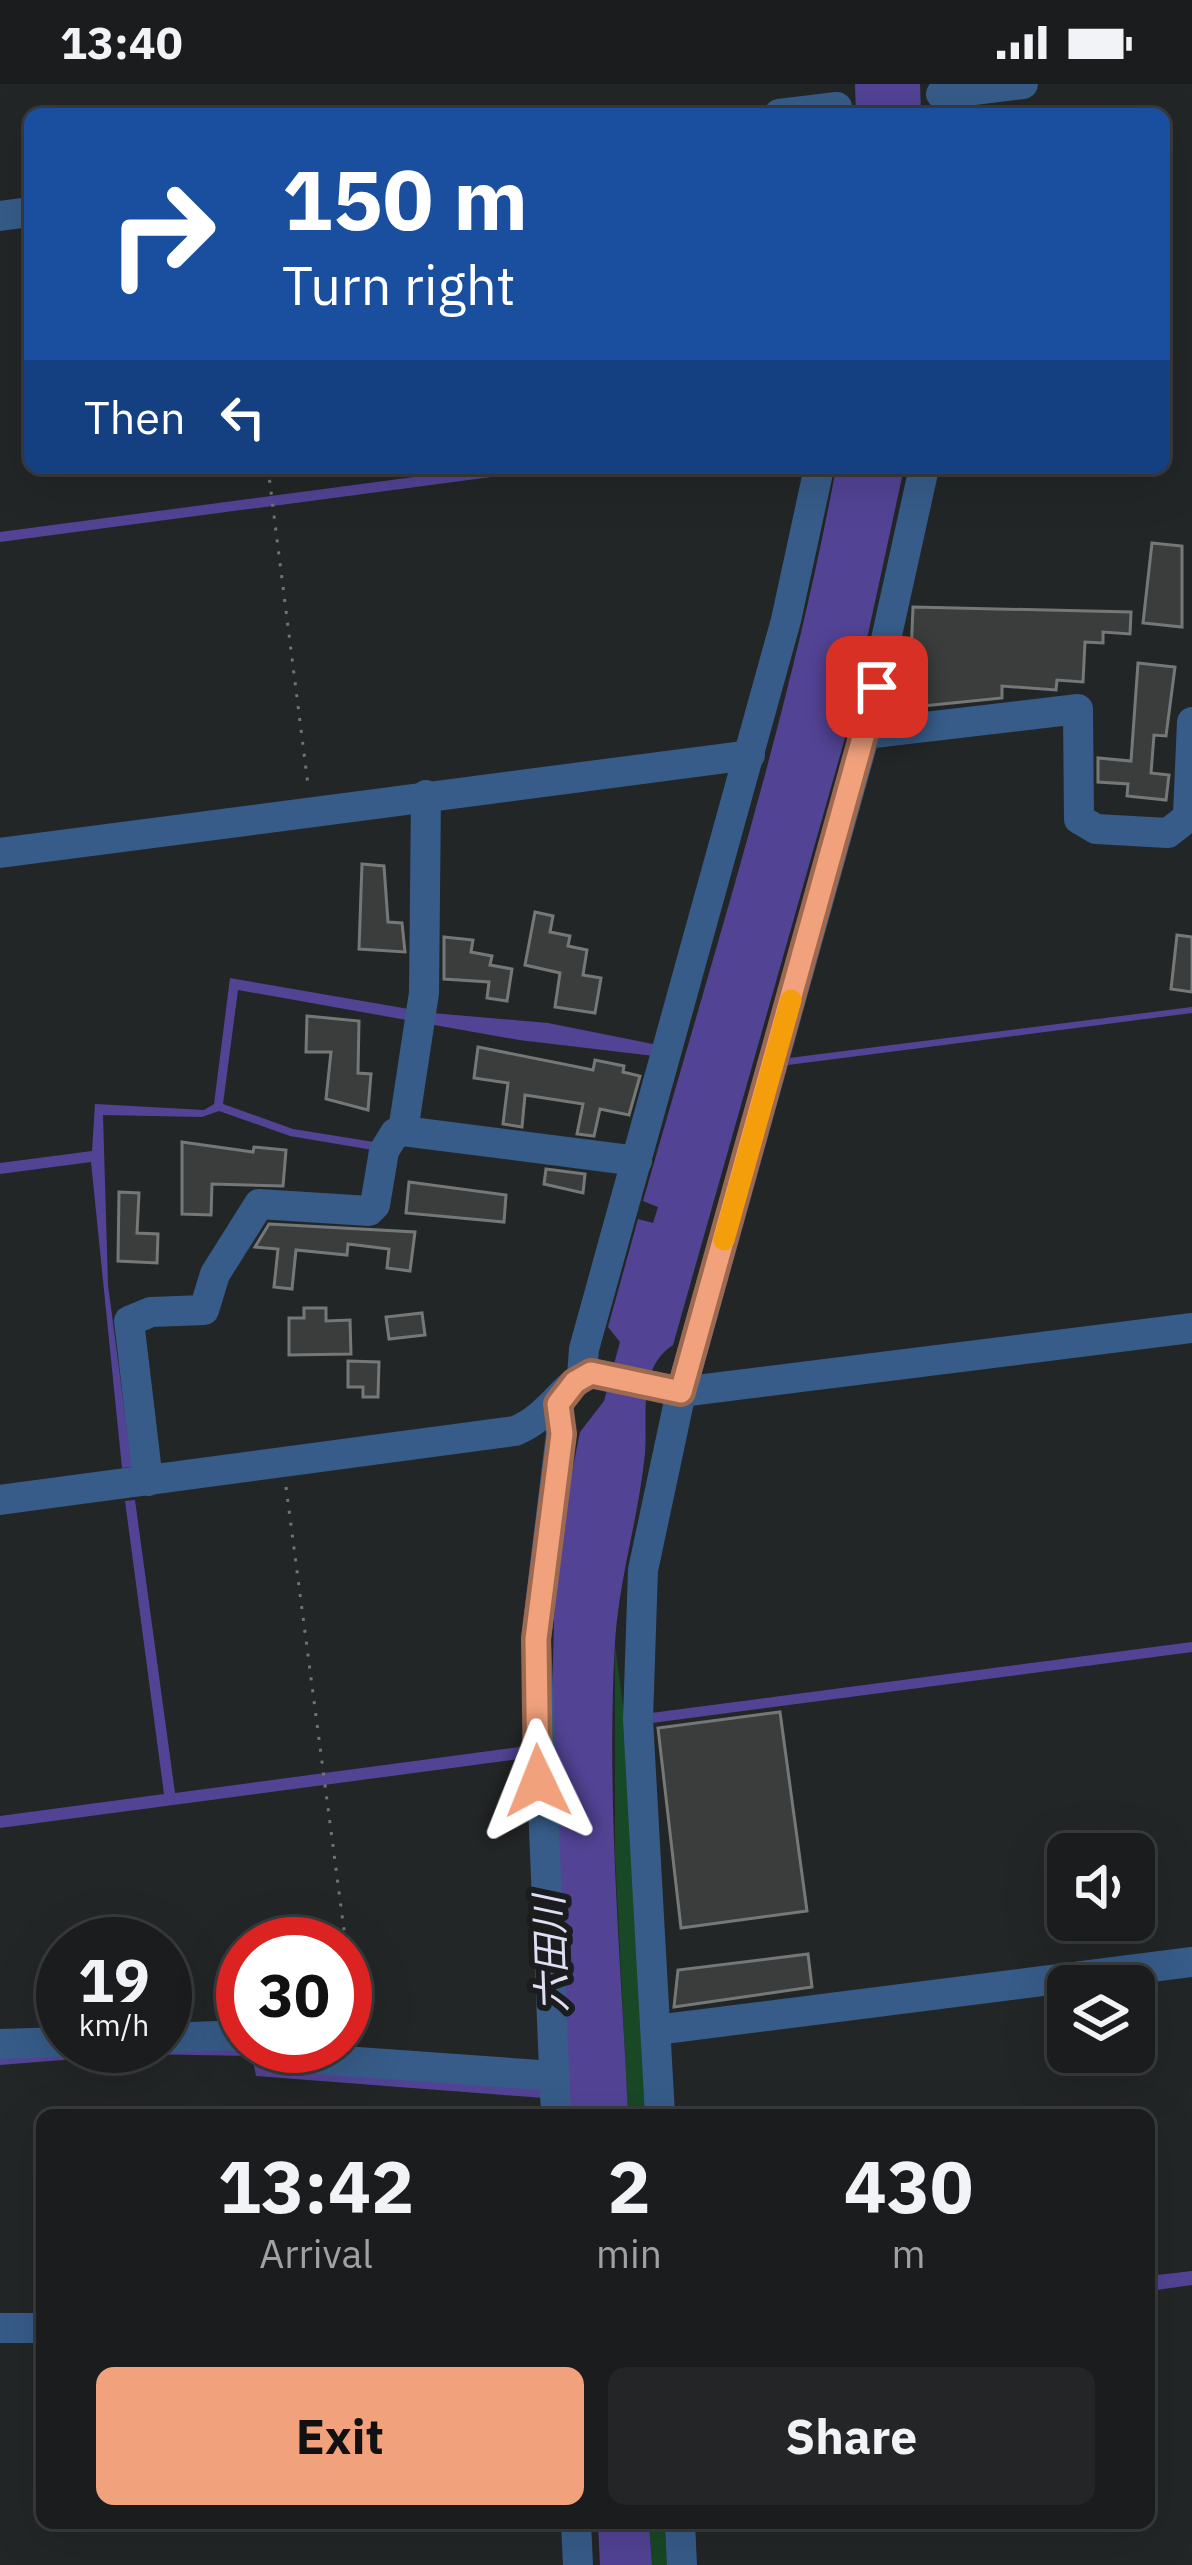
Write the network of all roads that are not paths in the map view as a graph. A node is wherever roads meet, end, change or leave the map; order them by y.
1 (1022, 84) edge
2 (941, 98) edge
3 (818, 474) edge
4 (924, 474) edge
5 (1192, 722) edge
6 (866, 734) junction
7 (750, 755) junction
8 (426, 795) junction
9 (1190, 814) edge
10 (0, 853) edge
11 (403, 1131) junction
12 (637, 1161) junction
13 (1192, 1328) edge
14 (592, 1374) junction
15 (669, 1390) junction
16 (558, 1404) junction
17 (148, 1481) junction
18 (0, 1500) edge
19 (1192, 1962) edge
20 (656, 2030) junction
21 (36, 2043) edge
22 (0, 2044) edge
23 (372, 2063) edge
24 (554, 2076) junction
25 (556, 2109) edge
26 (660, 2109) edge
27 (0, 2328) edge
28 (36, 2328) edge
29 (576, 2529) edge
30 (680, 2529) edge
31 (578, 2565) edge
32 (682, 2565) edge

1 - 2 street
3 - 7 street
4 - 6 street
5 - 9 street
6 - 9 street
6 - 15 street
7 - 8 street
7 - 12 street
8 - 10 street
8 - 11 street
11 - 12 street
11 - 17 street
12 - 14 street
13 - 15 street
14 - 15 street
14 - 16 street
15 - 20 street
16 - 17 street
16 - 24 street
17 - 18 street
19 - 20 street
20 - 26 street
21 - 22 street
23 - 24 street
24 - 25 street
27 - 28 street
29 - 31 street
30 - 32 street

